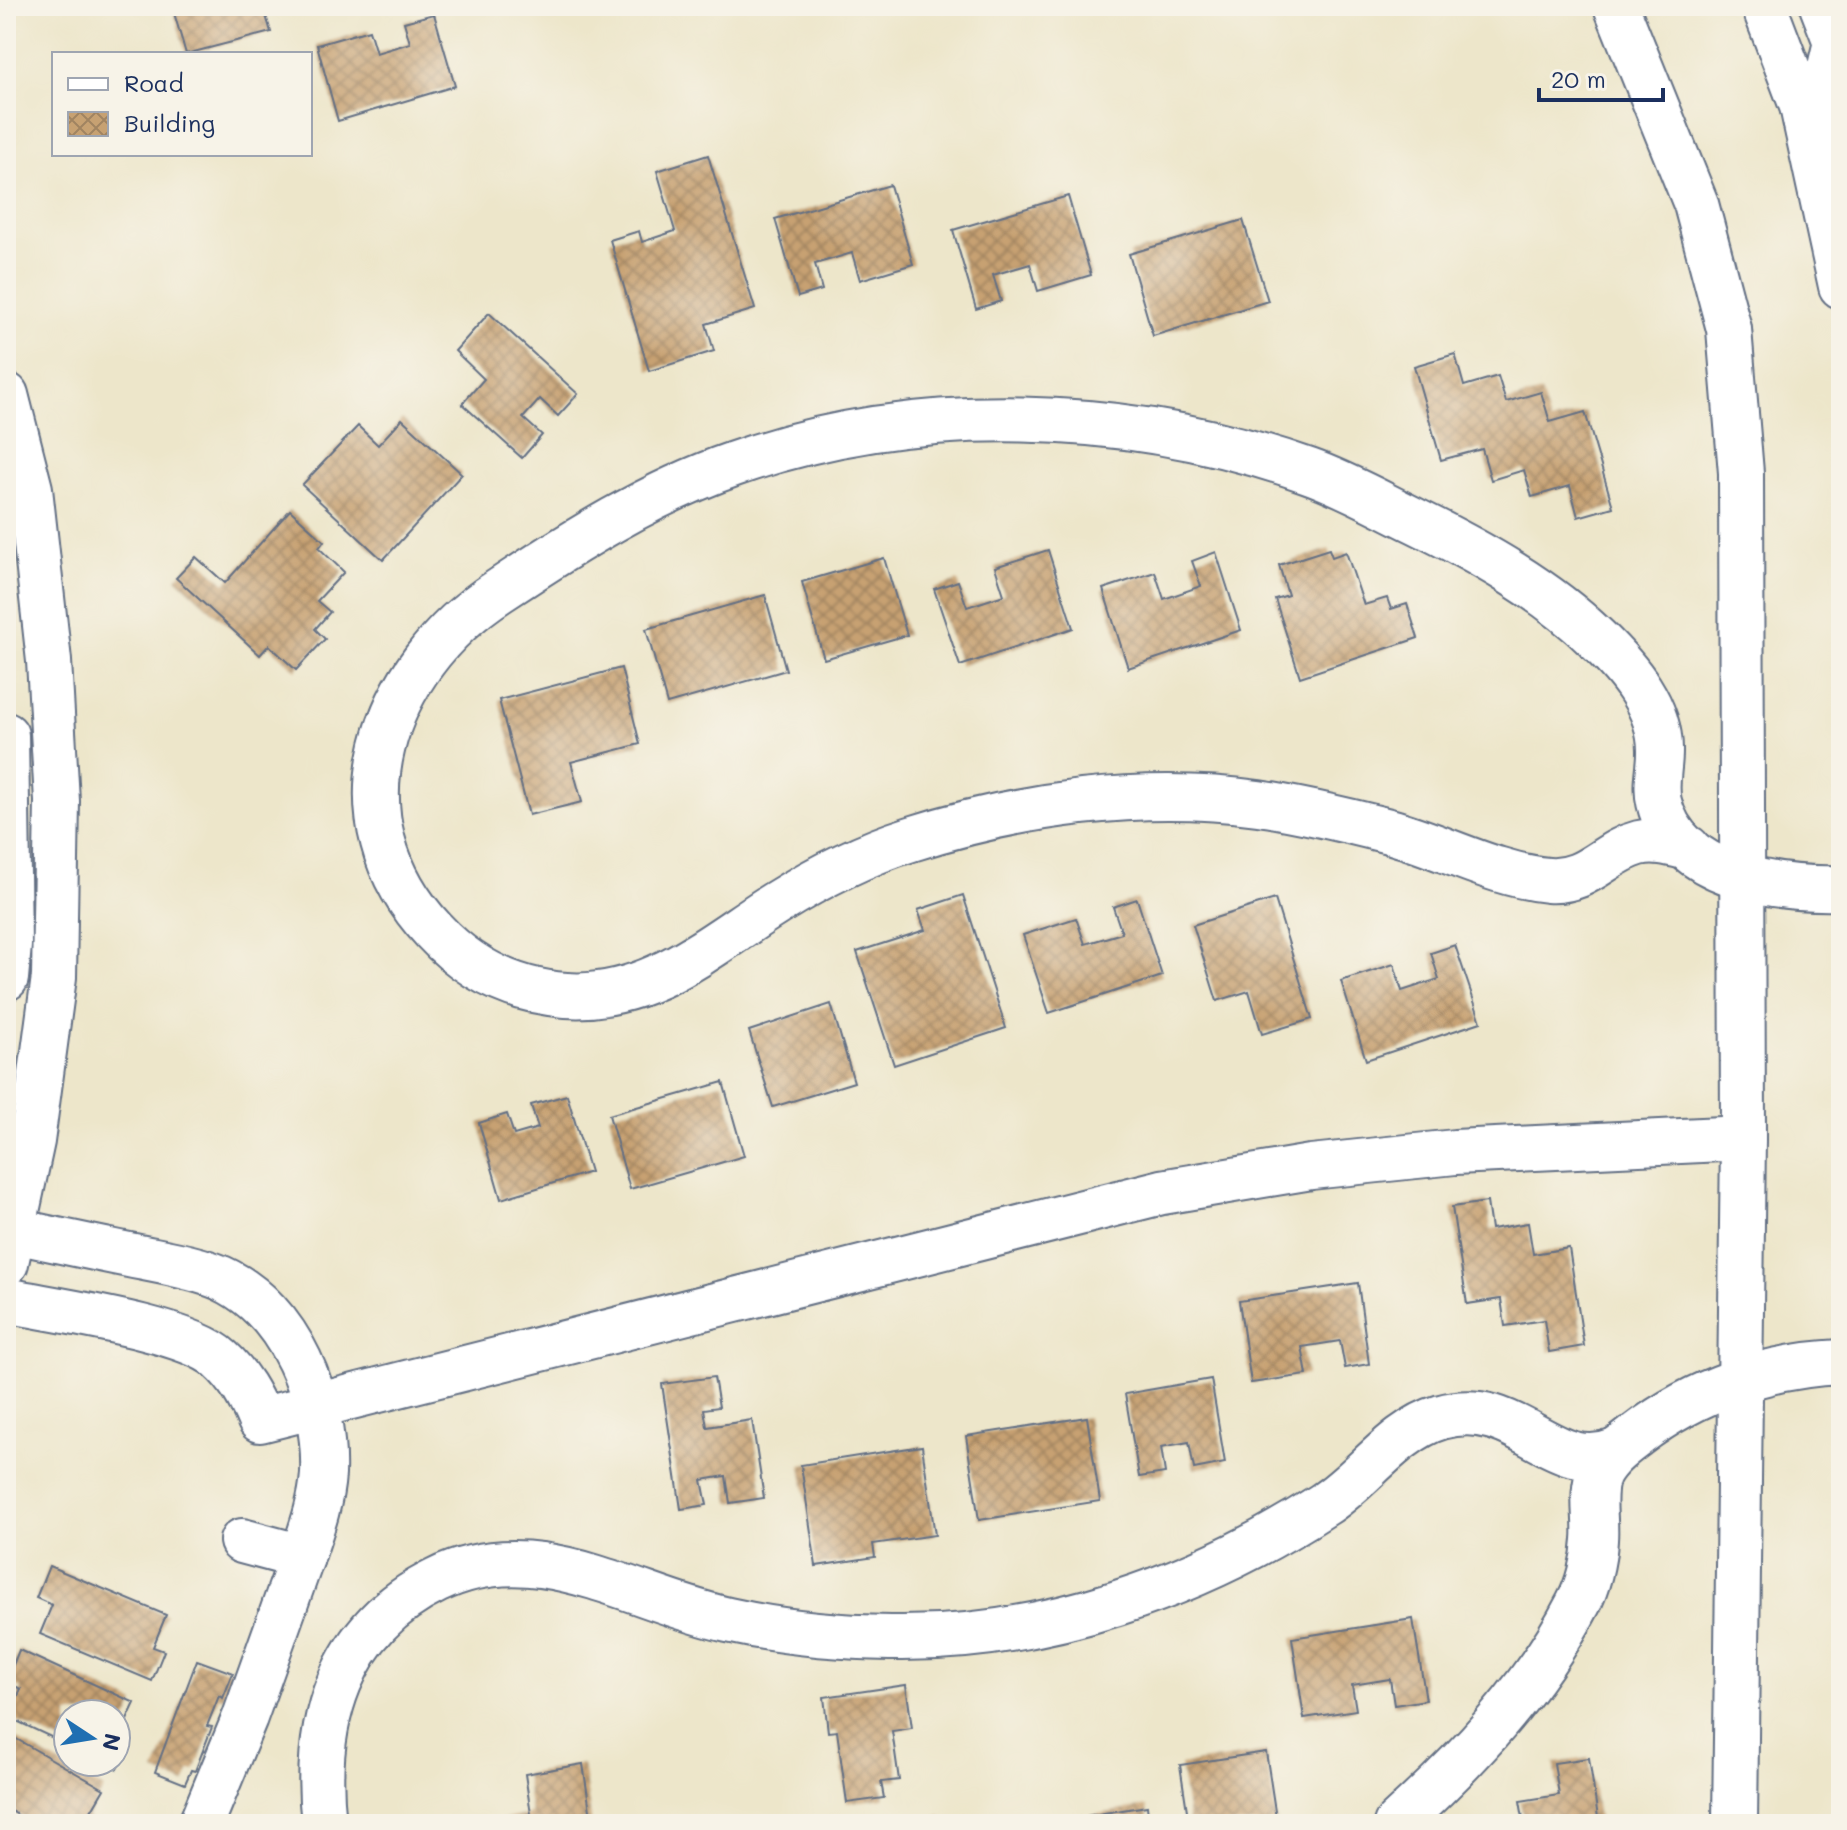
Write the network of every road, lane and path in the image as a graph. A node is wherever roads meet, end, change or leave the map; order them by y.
1 (1616, 6) edge
2 (1764, 6) edge
3 (1822, 6) edge
4 (1812, 146) junction
5 (1841, 286) edge
6 (6, 395) edge
7 (6, 735) edge
8 (1688, 848) junction
9 (1741, 875) junction
10 (1841, 888) edge
11 (6, 978) edge
12 (1743, 1138) junction
13 (8, 1241) edge
14 (6, 1300) edge
15 (1841, 1362) edge
16 (1740, 1381) junction
17 (314, 1406) junction
18 (1616, 1451) junction
19 (242, 1541) dead end
20 (302, 1557) junction
21 (201, 1824) edge
22 (324, 1824) edge
23 (1396, 1824) edge
24 (1735, 1824) edge

1 - 9 street
2 - 4 street
3 - 4 street
4 - 5 street
6 - 13 street
7 - 11 street
8 - 8 street
8 - 9 street
9 - 10 street
9 - 12 street
12 - 16 street
12 - 17 street
13 - 17 street
14 - 17 street
15 - 16 street
16 - 18 street
16 - 24 street
17 - 20 street
18 - 22 street
18 - 23 street
19 - 20 street
20 - 21 street

